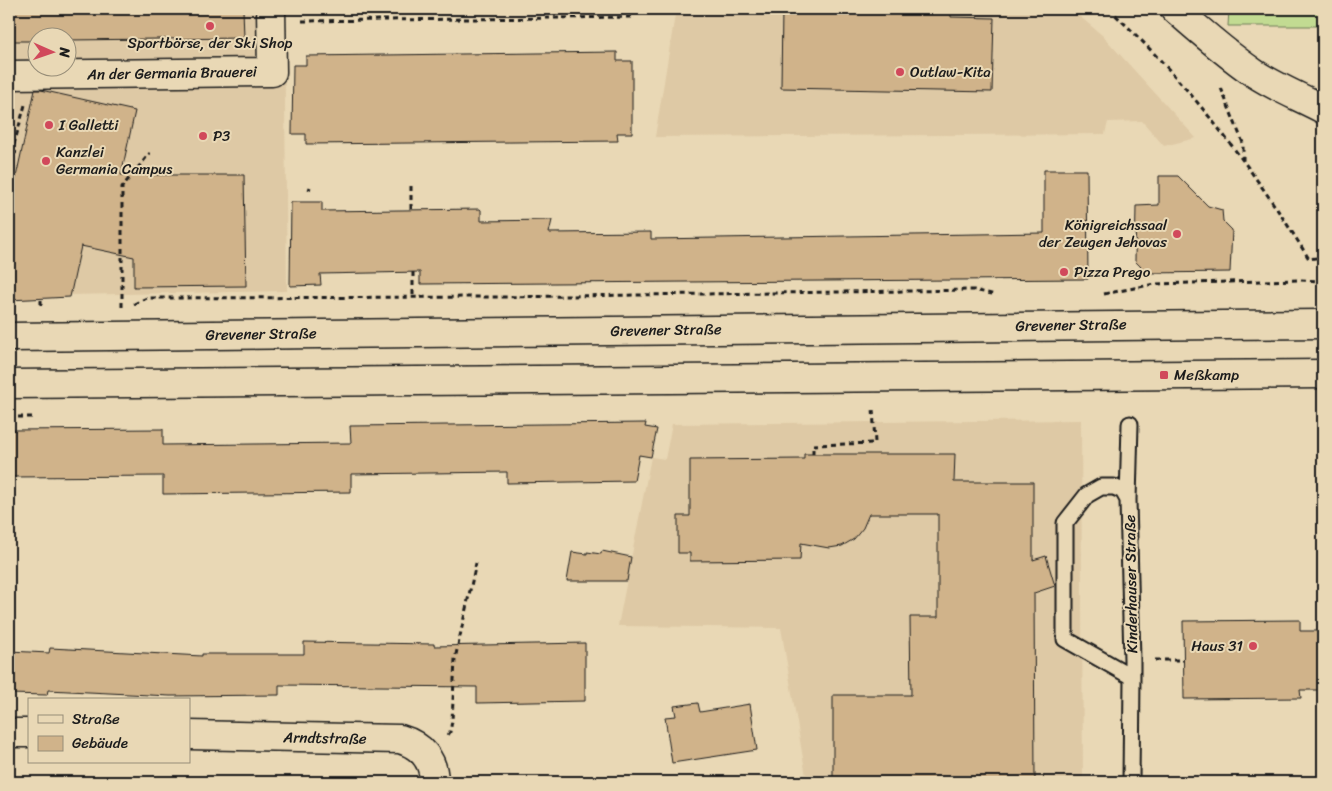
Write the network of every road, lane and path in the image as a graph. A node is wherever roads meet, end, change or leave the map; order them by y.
1 (1108, 9) edge
2 (1175, 9) edge
3 (271, 15) edge
4 (636, 17) dead end
5 (22, 75) edge
6 (1218, 82) dead end
7 (1323, 109) edge
8 (12, 152) junction
9 (19, 153) dead end
10 (150, 153) dead end
11 (9, 162) edge
12 (1243, 163) junction
13 (411, 186) dead end
14 (411, 210) dead end
15 (1323, 257) edge
16 (413, 272) dead end
17 (1323, 282) edge
18 (1102, 294) dead end
19 (1000, 296) dead end
20 (414, 298) junction
21 (41, 299) dead end
22 (41, 305) dead end
23 (36, 309) dead end
24 (44, 309) dead end
25 (1323, 324) edge
26 (9, 337) edge
27 (1323, 374) edge
28 (9, 384) edge
29 (874, 406) dead end
30 (1130, 424) dead end
31 (813, 454) dead end
32 (1128, 500) junction
33 (476, 563) dead end
34 (1132, 677) junction
35 (9, 733) edge
36 (28, 733) edge
37 (190, 736) edge
38 (431, 770) edge
39 (1131, 782) edge

1 - 12 path
2 - 7 main road
3 - 4 path
3 - 5 main road, An der Germania Brauerei
5 - 8 path
6 - 12 path
8 - 9 path
8 - 11 path
10 - 20 path
12 - 15 path
13 - 14 path
16 - 20 path
17 - 18 path
19 - 20 path
21 - 22 path
23 - 24 path
25 - 26 main road, Grevener Straße
27 - 28 main road
29 - 31 path
30 - 32 lane
32 - 34 lane, Kinderhauser Straße
32 - 34 lane, Kinderhauser Straße
33 - 38 path
34 - 39 lane, Kinderhauser Straße
35 - 36 main road
37 - 38 main road, Arndtstraße

